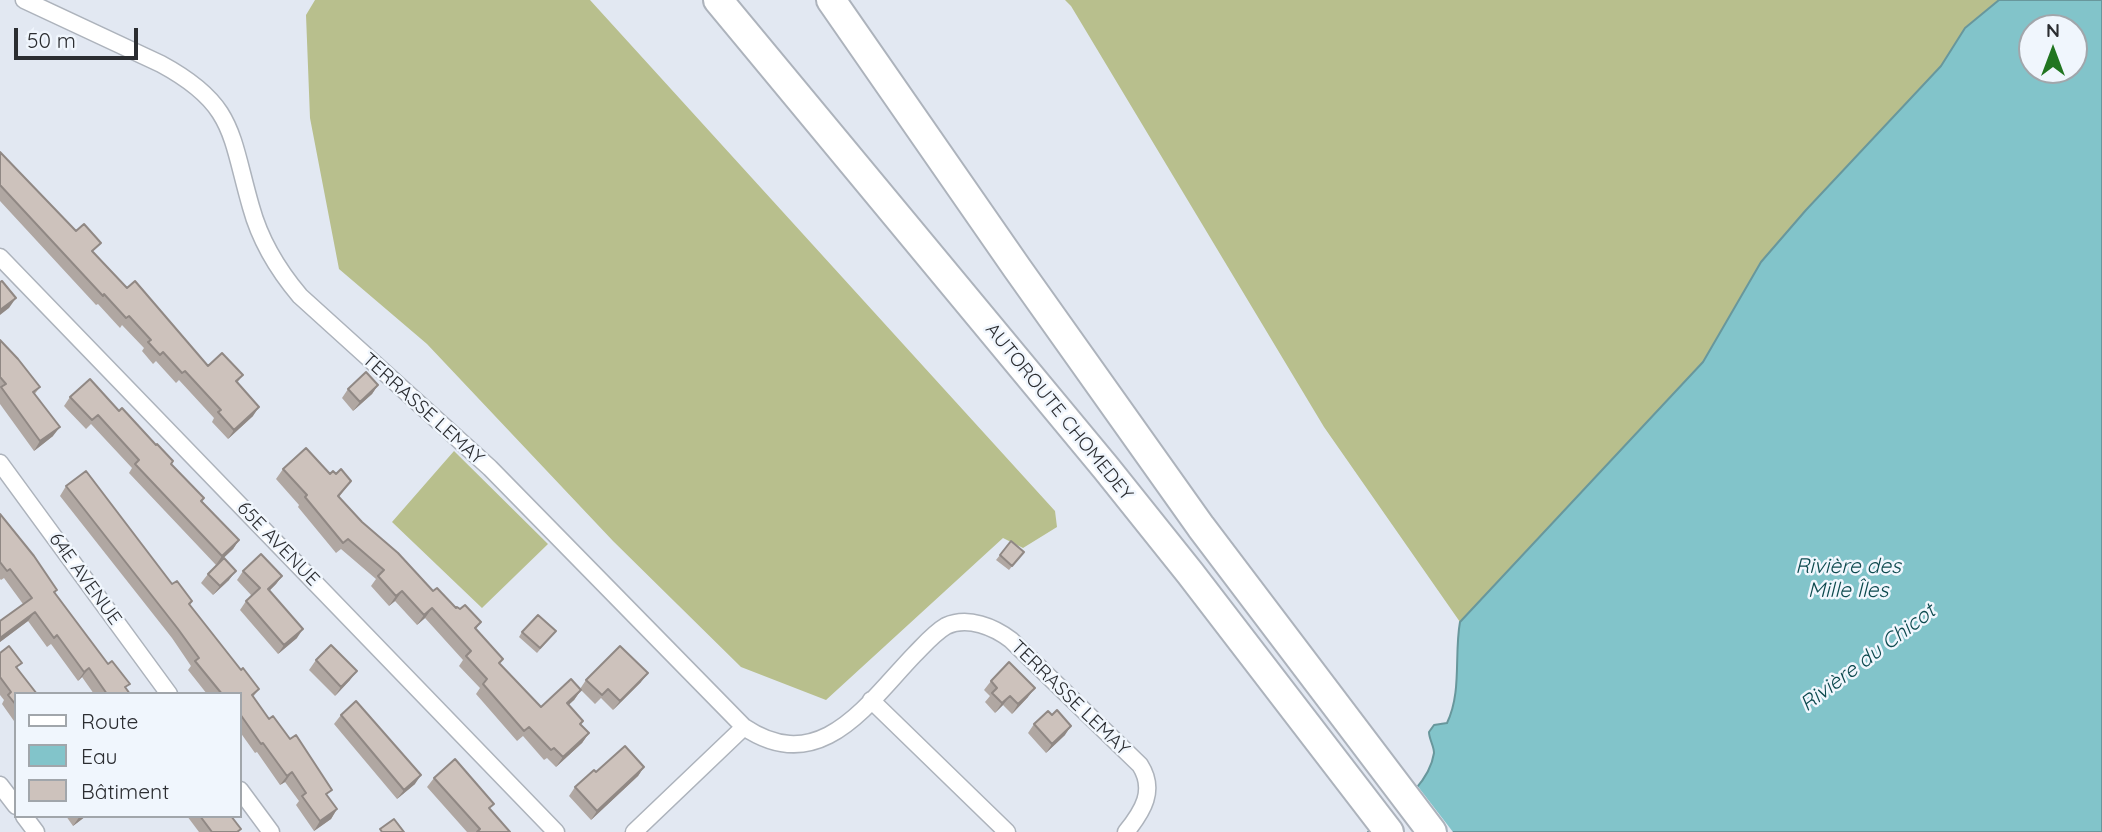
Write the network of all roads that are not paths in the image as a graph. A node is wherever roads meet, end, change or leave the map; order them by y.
1 (24, 0) edge
2 (718, 0) edge
3 (831, 0) edge
4 (0, 257) edge
5 (0, 463) edge
6 (168, 692) edge
7 (871, 700) junction
8 (744, 727) junction
9 (0, 785) edge
10 (242, 793) edge
11 (14, 803) edge
12 (271, 832) edge
13 (556, 832) edge
14 (634, 832) edge
15 (1007, 832) edge
16 (1126, 832) edge
17 (1389, 832) edge
18 (1432, 832) edge

1 - 8 street, TERRASSE LEMAY
2 - 17 highway, AUTOROUTE CHOMEDEY
3 - 18 highway
4 - 13 street, 65E AVENUE
5 - 6 street, 64E AVENUE
7 - 8 street, TERRASSE LEMAY
7 - 15 street
7 - 16 street, TERRASSE LEMAY
8 - 14 street
9 - 11 street
10 - 12 street

